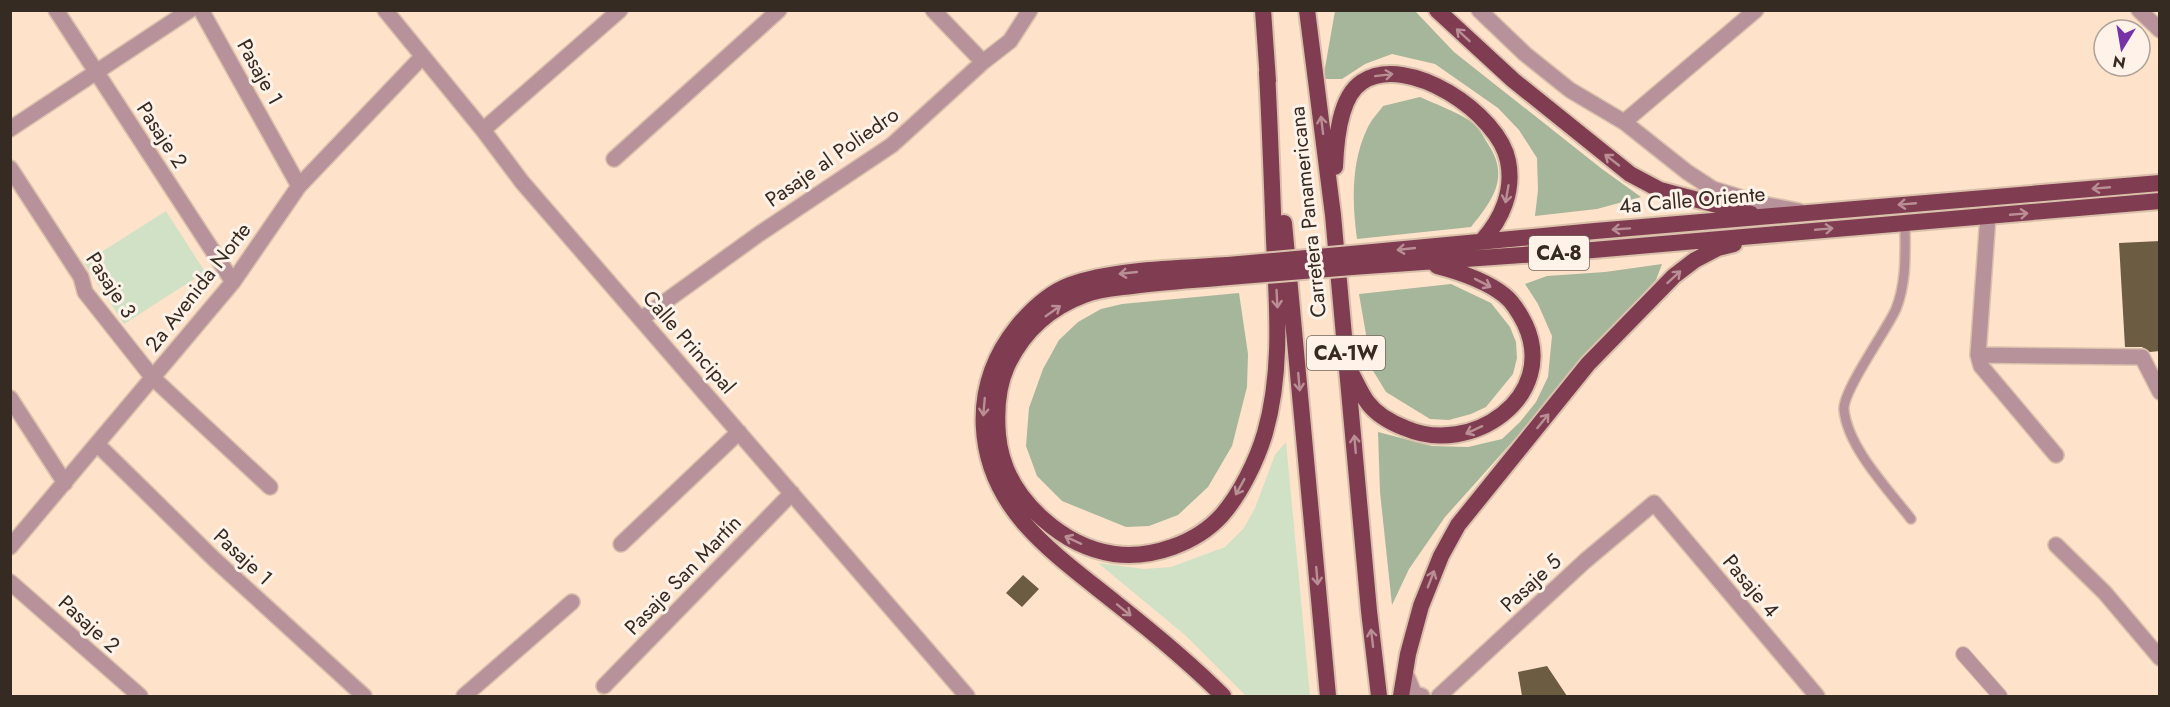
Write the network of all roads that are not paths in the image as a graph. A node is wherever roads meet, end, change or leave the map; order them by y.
1 (56, 10) edge
2 (190, 10) edge
3 (201, 10) edge
4 (385, 10) edge
5 (620, 10) edge
6 (779, 10) edge
7 (933, 10) edge
8 (1030, 10) edge
9 (1263, 10) edge
10 (1308, 10) edge
11 (1437, 10) edge
12 (1479, 10) edge
13 (1756, 10) edge
14 (2139, 10) edge
15 (2160, 30) edge
16 (422, 57) junction
17 (983, 62) junction
18 (96, 72) junction
19 (1268, 72) junction
20 (1624, 122) junction
21 (10, 129) edge
22 (483, 130) junction
23 (614, 159) dead end
24 (10, 168) edge
25 (2160, 183) edge
26 (299, 186) junction
27 (2160, 201) edge
28 (1810, 212) junction
29 (1333, 215) junction
30 (1988, 216) junction
31 (1905, 223) junction
32 (1764, 226) junction
33 (1482, 241) junction
34 (1351, 261) junction
35 (1428, 263) junction
36 (1228, 271) junction
37 (233, 282) junction
38 (1340, 294) junction
39 (641, 319) junction
40 (1978, 355) junction
41 (153, 378) junction
42 (2160, 392) edge
43 (10, 398) edge
44 (739, 432) junction
45 (97, 444) junction
46 (2056, 455) dead end
47 (65, 483) junction
48 (270, 487) dead end
49 (792, 494) junction
50 (1654, 503) joint
51 (1911, 519) dead end
52 (621, 544) dead end
53 (2056, 545) dead end
54 (10, 547) edge
55 (10, 582) edge
56 (572, 602) dead end
57 (1963, 654) dead end
58 (2160, 658) edge
59 (1405, 672) junction
60 (604, 686) dead end
61 (140, 696) edge
62 (364, 696) edge
63 (464, 696) edge
64 (967, 696) edge
65 (1223, 696) edge
66 (1328, 696) edge
67 (1379, 696) edge
68 (1401, 696) edge
69 (1422, 696) edge
70 (1439, 696) edge
71 (1817, 696) edge
72 (2000, 696) edge

1 - 18 street, Pasaje 2
2 - 18 street
3 - 26 street, Pasaje 1
4 - 16 street, Calle Principal
5 - 22 street
6 - 23 street
7 - 17 street
8 - 17 street, Pasaje al Poliedro
9 - 19 highway, Carretera Panamericana / CA-1W
29 -> 10 highway, Carretera Panamericana / CA-1W
32 -> 11 highway
12 - 20 street
13 - 20 street
14 - 15 street
16 - 22 street, Calle Principal
16 - 26 street, 2a Avenida Norte
17 - 39 street, Pasaje al Poliedro
18 - 21 street
18 - 37 street, Pasaje 2
19 -> 36 highway
19 -> 66 highway, Carretera Panamericana / CA-1W
20 - 28 street
22 - 39 street, Calle Principal
24 - 41 street, Pasaje 3
25 -> 28 highway, 4a Calle Oriente / CA-8
26 - 37 street, 2a Avenida Norte
30 -> 27 highway, 4a Calle Oriente / CA-8
28 - 32 highway, 4a Calle Oriente / CA-8
29 -> 33 highway
29 - 38 highway, Carretera Panamericana / CA-1W
30 - 31 highway, 4a Calle Oriente / CA-8
30 - 40 street
32 -> 31 highway, 4a Calle Oriente / CA-8
31 - 51 lane
32 -> 33 highway, 4a Calle Oriente / CA-8
32 - 35 highway, 4a Calle Oriente / CA-8
59 -> 32 highway
33 -> 34 highway, 4a Calle Oriente / CA-8
34 - 35 highway, 4a Calle Oriente / CA-8
34 - 36 highway, 4a Calle Oriente / CA-8, bridge
35 -> 38 highway
36 -> 65 highway
37 - 41 street, 2a Avenida Norte
67 -> 38 highway, Carretera Panamericana / CA-1W
39 - 44 street, Calle Principal
40 - 42 street
40 - 46 street
41 - 45 street, 2a Avenida Norte
41 - 48 street, Pasaje 3
43 - 47 street
44 - 49 street, Calle Principal
44 - 52 street
45 - 47 street, 2a Avenida Norte
45 - 62 street, Pasaje 1
47 - 54 street, 2a Avenida Norte
49 - 60 street, Pasaje San Martín
49 - 64 street, Calle Principal
50 - 70 street, Pasaje 5
50 - 71 street, Pasaje 4
53 - 58 street
55 - 61 street, Pasaje 2
56 - 63 street
57 - 72 street
59 - 68 highway
59 - 69 street

